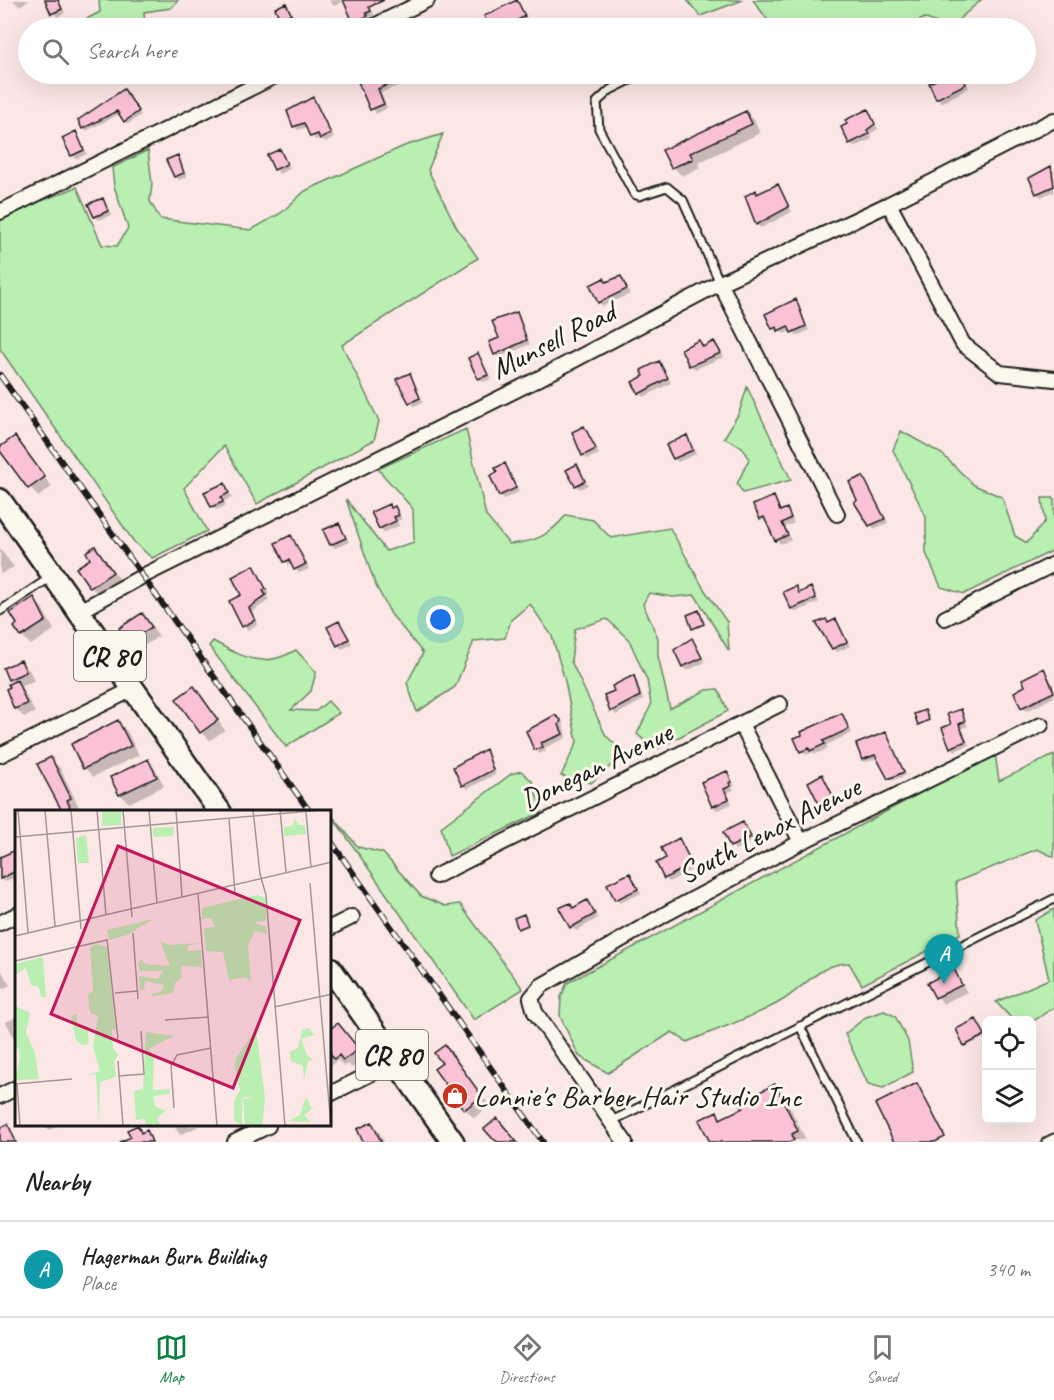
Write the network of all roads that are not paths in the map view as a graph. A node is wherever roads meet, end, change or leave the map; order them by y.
1 (427, 0) edge
2 (390, 18) edge
3 (259, 84) edge
4 (622, 84) edge
5 (1054, 120) edge
6 (889, 204) junction
7 (0, 212) edge
8 (720, 283) junction
9 (1054, 379) edge
10 (0, 500) edge
11 (837, 514) dead end
12 (1054, 564) edge
13 (53, 576) junction
14 (0, 611) edge
15 (78, 612) junction
16 (945, 618) dead end
17 (133, 689) junction
18 (780, 704) dead end
19 (741, 724) junction
20 (1041, 725) dead end
21 (0, 754) edge
22 (219, 810) edge
23 (801, 842) junction
24 (436, 876) dead end
25 (1054, 899) edge
26 (15, 916) edge
27 (352, 917) dead end
28 (0, 923) edge
29 (332, 927) edge
30 (332, 971) edge
31 (800, 1026) junction
32 (396, 1060) junction
33 (15, 1088) edge
34 (332, 1093) edge
35 (0, 1096) edge
36 (610, 1122) junction
37 (264, 1127) edge
38 (1054, 1138) edge
39 (236, 1142) edge
40 (453, 1142) edge
41 (625, 1142) edge
42 (857, 1142) edge
43 (1046, 1142) edge

1 - 2 street
3 - 7 street
4 - 8 lane
5 - 6 street, Munsell Road
6 - 8 street, Munsell Road
6 - 9 street
8 - 11 street
8 - 15 street, Munsell Road
10 - 13 main road, CR 80
12 - 16 street
13 - 14 lane
13 - 15 main road, CR 80
15 - 17 main road, CR 80
17 - 21 street
17 - 22 main road, CR 80
18 - 19 street, Donegan Avenue
19 - 23 street
19 - 24 street, Donegan Avenue
20 - 23 street, South Lenox Avenue
23 - 36 street, South Lenox Avenue
25 - 31 lane
26 - 28 street
27 - 29 street
30 - 32 main road, CR 80
31 - 36 lane
31 - 42 lane
32 - 34 street
32 - 40 main road, CR 80
33 - 35 street
36 - 41 street
37 - 39 street
38 - 43 lane

